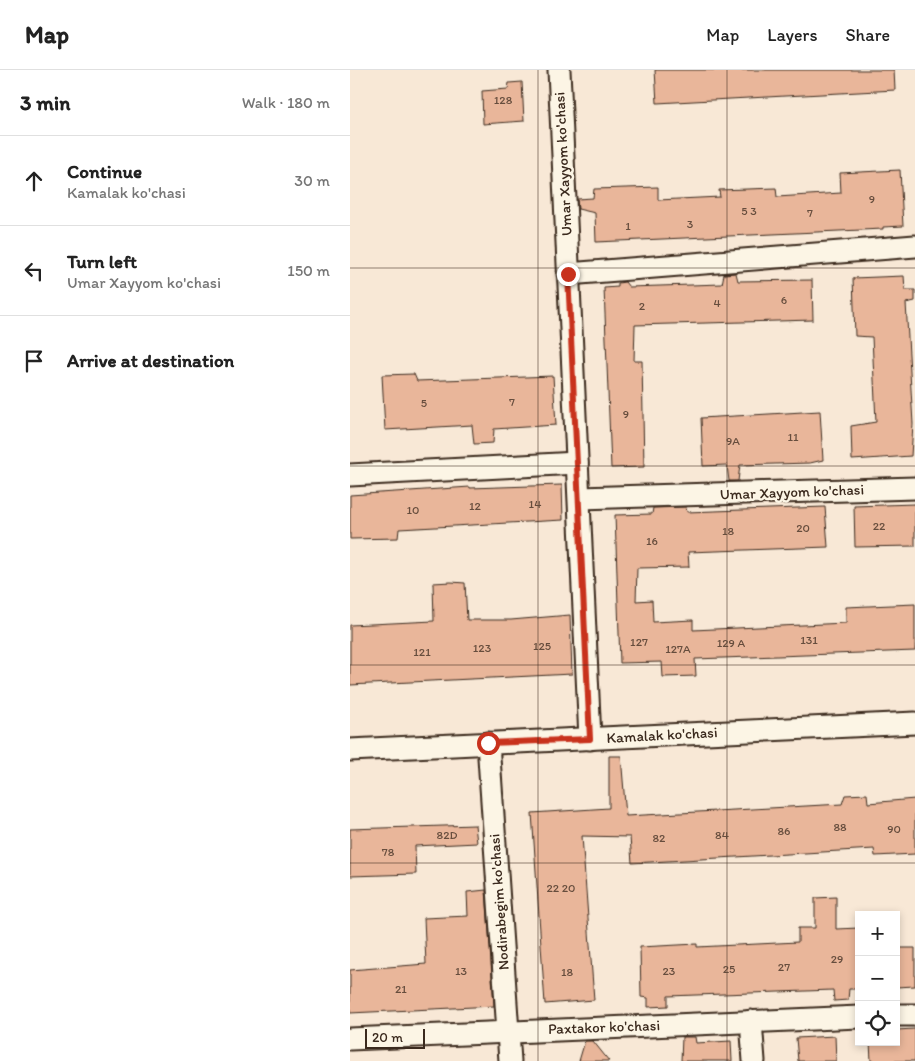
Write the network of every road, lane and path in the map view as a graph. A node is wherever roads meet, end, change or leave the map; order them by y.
1 (559, 70) edge
2 (915, 246) edge
3 (568, 274) junction
4 (577, 463) junction
5 (350, 474) edge
6 (915, 488) edge
7 (580, 498) junction
8 (915, 723) edge
9 (590, 739) junction
10 (488, 743) junction
11 (350, 750) edge
12 (915, 1014) edge
13 (900, 1015) edge
14 (855, 1017) edge
15 (751, 1021) junction
16 (508, 1031) junction
17 (350, 1039) edge
18 (510, 1061) edge
19 (754, 1061) edge

1 - 3 street, Umar Xayyom ko'chasi
2 - 3 street
3 - 4 street, Umar Xayyom ko'chasi
4 - 5 street
4 - 7 street, Umar Xayyom ko'chasi
6 - 7 street, Umar Xayyom ko'chasi
7 - 9 street, Umar Xayyom ko'chasi
8 - 9 street, Kamalak ko'chasi
9 - 10 street, Kamalak ko'chasi
10 - 11 street, Kamalak ko'chasi
10 - 16 street, Nodirabegim ko'chasi
12 - 13 street
14 - 15 street, Paxtakor ko'chasi
15 - 16 street, Paxtakor ko'chasi
15 - 19 street
16 - 17 street, Paxtakor ko'chasi
16 - 18 street, Nodirabegim ko'chasi

